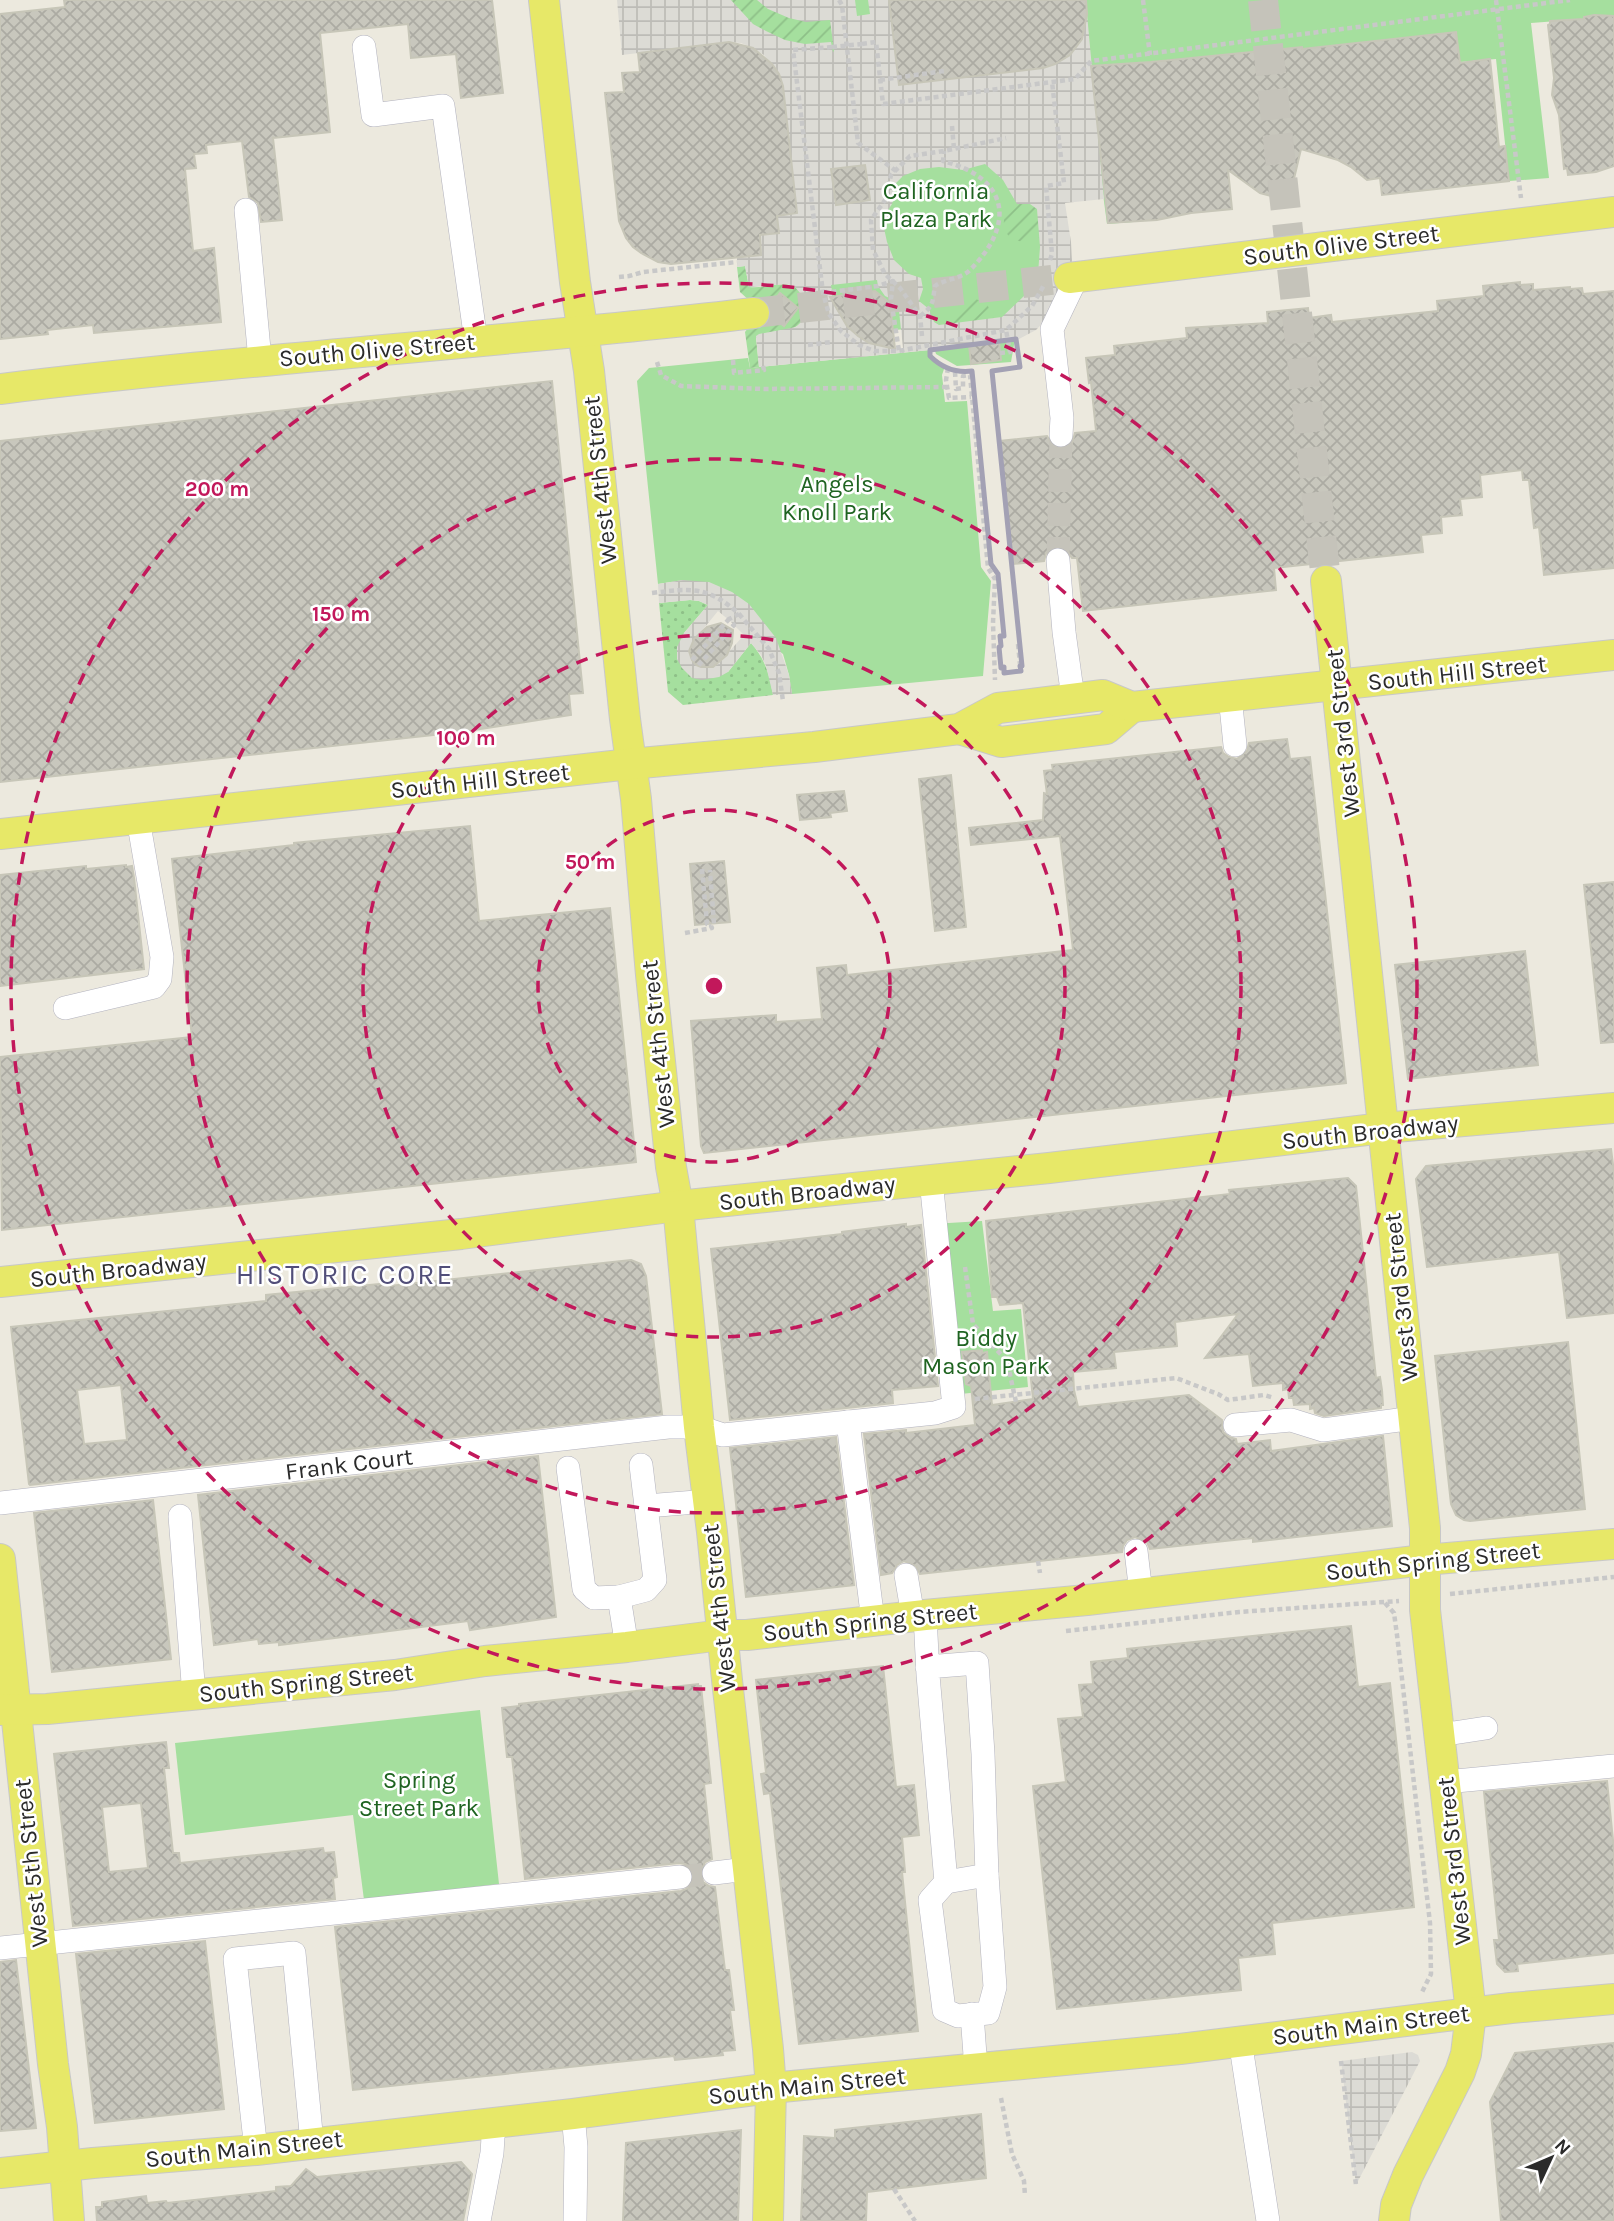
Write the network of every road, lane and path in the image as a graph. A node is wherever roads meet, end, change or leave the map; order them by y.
1 (544, 0) edge
2 (839, 0) edge
3 (1143, 0) edge
4 (1496, 0) edge
5 (1570, 0) edge
6 (1497, 10) junction
7 (364, 47) dead end
8 (1150, 55) junction
9 (944, 72) dead end
10 (880, 79) junction
11 (1052, 82) junction
12 (953, 126) dead end
13 (1006, 138) dead end
14 (954, 149) junction
15 (944, 151) junction
16 (896, 171) junction
17 (246, 210) dead end
18 (1614, 212) edge
19 (1526, 223) junction
20 (737, 262) dead end
21 (1060, 274) junction
22 (619, 277) dead end
23 (893, 281) junction
24 (823, 293) junction
25 (754, 313) tunnel mouth
26 (920, 316) junction
27 (1006, 330) junction
28 (583, 331) junction
29 (922, 336) dead end
30 (476, 341) junction
31 (831, 342) dead end
32 (808, 345) dead end
33 (899, 351) junction
34 (1000, 354) dead end
35 (260, 360) junction
36 (733, 360) dead end
37 (657, 362) dead end
38 (763, 366) dead end
39 (948, 368) dead end
40 (955, 372) dead end
41 (947, 387) junction
42 (0, 389) edge
43 (971, 397) junction
44 (1060, 435) tunnel mouth
45 (1058, 560) tunnel mouth
46 (1326, 582) tunnel mouth
47 (652, 593) dead end
48 (739, 614) junction
49 (729, 619) junction
50 (1018, 644) dead end
51 (1614, 655) edge
52 (692, 660) dead end
53 (1020, 664) dead end
54 (698, 666) dead end
55 (995, 680) dead end
56 (1338, 686) junction
57 (1230, 696) junction
58 (1073, 698) junction
59 (783, 701) dead end
60 (1132, 707) junction
61 (960, 729) junction
62 (1235, 745) dead end
63 (630, 764) junction
64 (138, 819) junction
65 (0, 834) edge
66 (702, 869) dead end
67 (709, 870) dead end
68 (711, 926) junction
69 (685, 933) dead end
70 (65, 1008) dead end
71 (1614, 1108) edge
72 (1383, 1129) junction
73 (931, 1180) junction
74 (678, 1206) junction
75 (964, 1261) dead end
76 (0, 1282) edge
77 (1015, 1394) junction
78 (1016, 1402) dead end
79 (1285, 1402) dead end
80 (956, 1417) junction
81 (1414, 1418) junction
82 (848, 1422) junction
83 (1235, 1425) dead end
84 (699, 1427) junction
85 (641, 1465) dead end
86 (568, 1468) dead end
87 (709, 1501) junction
88 (0, 1503) edge
89 (646, 1506) junction
90 (180, 1516) dead end
91 (1614, 1544) edge
92 (1136, 1551) dead end
93 (0, 1559) edge
94 (1424, 1560) junction
95 (1038, 1561) dead end
96 (1040, 1573) dead end
97 (906, 1575) dead end
98 (1614, 1577) edge
99 (1462, 1592) dead end
100 (1141, 1593) junction
101 (619, 1597) junction
102 (1384, 1603) dead end
103 (919, 1616) junction
104 (873, 1621) junction
105 (722, 1635) junction
106 (627, 1647) junction
107 (927, 1667) junction
108 (194, 1695) junction
109 (8, 1710) edge
110 (1486, 1728) dead end
111 (1440, 1735) junction
112 (1614, 1766) edge
113 (1445, 1782) junction
114 (747, 1869) junction
115 (714, 1873) tunnel mouth
116 (987, 1875) junction
117 (680, 1877) tunnel mouth
118 (946, 1882) junction
119 (40, 1944) junction
120 (0, 1948) edge
121 (1422, 1992) dead end
122 (1614, 1999) edge
123 (1471, 2013) junction
124 (972, 2014) junction
125 (1240, 2040) junction
126 (1340, 2061) dead end
127 (976, 2070) junction
128 (771, 2088) junction
129 (1000, 2098) dead end
130 (573, 2114) junction
131 (494, 2122) junction
132 (312, 2143) junction
133 (256, 2150) junction
134 (63, 2167) junction
135 (0, 2174) edge
136 (1356, 2185) dead end
137 (894, 2189) dead end
138 (1026, 2196) dead end
139 (915, 2220) edge
140 (69, 2221) edge
141 (478, 2221) edge
142 (576, 2221) edge
143 (768, 2221) edge
144 (1268, 2221) edge
145 (1394, 2221) edge

1 - 28 main road, West 4th Street
2 - 16 path
3 - 8 path
4 - 6 path
5 - 6 path
6 - 8 path
6 - 19 path
7 - 30 street
8 - 11 path
9 - 10 path
10 - 11 path
10 - 24 path, bridge
11 - 21 path
12 - 14 path
13 - 14 path
14 - 15 path
15 - 16 path
15 - 26 path
16 - 23 path
17 - 35 street
18 - 19 main road, South Olive Street
19 - 21 main road, South Olive Street
20 - 22 path
21 - 27 path
21 - 44 street
23 - 24 path
23 - 26 path
23 - 33 path
24 - 33 path
25 - 28 main road, South Olive Street
26 - 29 path
27 - 33 path
27 - 34 path
28 - 30 main road, South Olive Street
28 - 63 main road, West 4th Street
30 - 35 main road, South Olive Street
31 - 32 path
35 - 42 main road, South Olive Street
36 - 38 path
37 - 41 path
39 - 41 path
40 - 43 path
41 - 43 path
43 - 55 path
45 - 58 street
46 - 56 main road, West 3rd Street
47 - 48 path
48 - 49 path
48 - 59 path
49 - 52 path
49 - 54 path
50 - 53 path
51 - 56 main road, South Hill Street
56 - 57 main road, South Hill Street
56 - 72 main road, West 3rd Street
57 - 60 main road, South Hill Street
57 - 62 street
58 - 60 main road, South Hill Street
58 - 61 main road, South Hill Street
60 - 61 main road, South Hill Street
61 - 63 main road, South Hill Street
63 - 64 main road, South Hill Street
63 - 74 main road, West 4th Street
64 - 65 main road, South Hill Street
64 - 70 street
66 - 68 path
67 - 68 path
68 - 69 path
71 - 72 main road, South Broadway
72 - 73 main road, South Broadway
72 - 81 main road, West 3rd Street
73 - 74 main road, South Broadway
73 - 80 street
74 - 76 main road, South Broadway
74 - 84 main road, West 4th Street
75 - 77 path
77 - 78 path
77 - 79 path
77 - 80 path
80 - 82 street, Frank Court
81 - 83 street
81 - 94 main road, West 3rd Street
82 - 84 street, Frank Court
82 - 104 street
84 - 87 main road, West 4th Street
84 - 88 street, Frank Court
85 - 89 street
86 - 101 street
87 - 89 street
87 - 105 main road, West 4th Street
89 - 101 street
90 - 108 street
91 - 94 main road, South Spring Street
92 - 100 street
93 - 109 main road, West 5th Street
94 - 100 main road, South Spring Street
94 - 111 main road, West 3rd Street
95 - 96 path
97 - 103 street
98 - 99 path
100 - 103 main road, South Spring Street
101 - 106 street
102 - 121 path
103 - 104 main road, South Spring Street
103 - 107 street
104 - 105 main road, South Spring Street
105 - 106 main road, South Spring Street
105 - 114 main road, West 4th Street
106 - 108 main road, South Spring Street
107 - 116 street
107 - 118 street
108 - 109 main road, South Spring Street
109 - 119 main road, West 5th Street
110 - 111 street
111 - 113 main road, West 3rd Street
112 - 113 street
113 - 123 main road, West 3rd Street
114 - 115 street
114 - 128 main road, West 4th Street
116 - 118 street
116 - 124 street
117 - 119 street
118 - 124 street
119 - 120 street
119 - 134 main road, West 5th Street
122 - 123 main road, South Main Street
123 - 125 main road, South Main Street
123 - 145 main road, West 3rd Street
124 - 127 street
125 - 127 main road, South Main Street
125 - 144 street
126 - 136 path
127 - 128 main road, South Main Street
128 - 130 main road, South Main Street
128 - 143 main road, West 4th Street
129 - 138 path
130 - 131 main road, South Main Street
130 - 142 street
131 - 132 main road, South Main Street
131 - 141 street
132 - 133 main road, South Main Street
132 - 133 street
133 - 134 main road, South Main Street
134 - 135 main road, South Main Street
134 - 140 main road, West 5th Street
137 - 139 path

